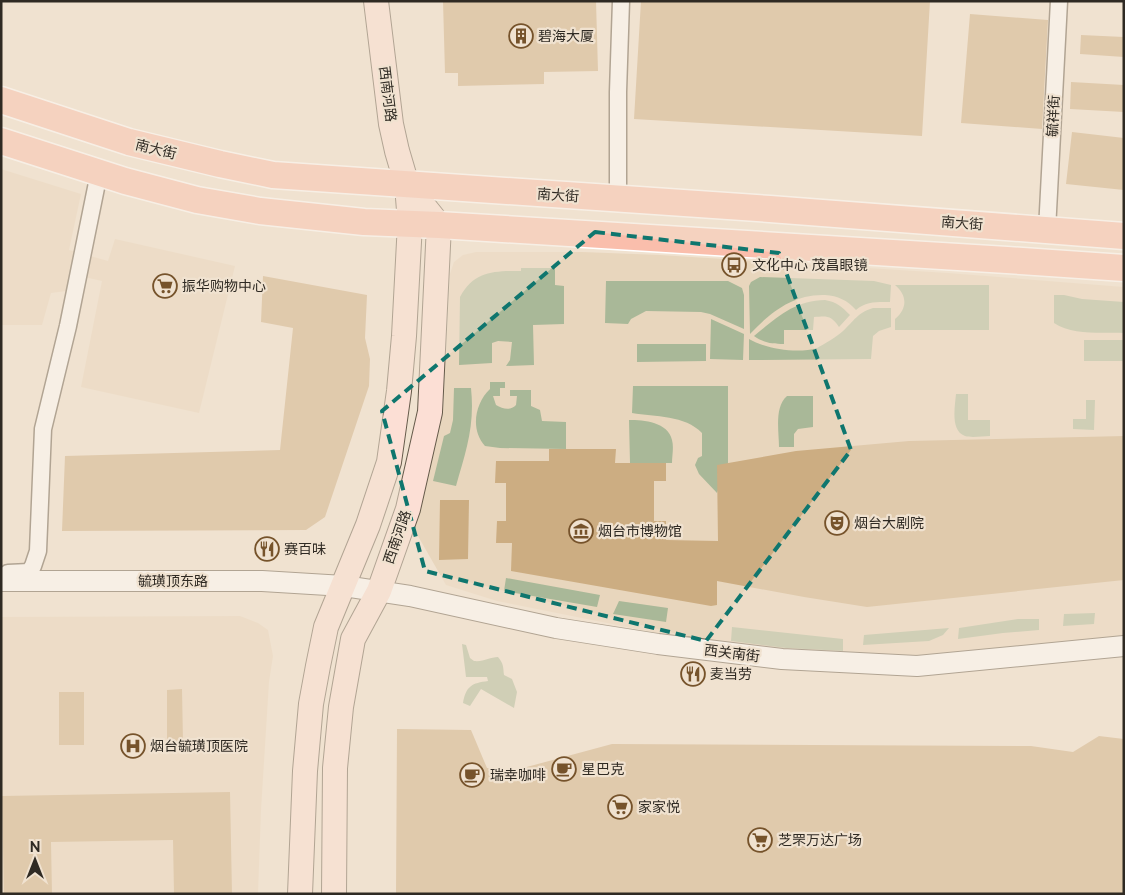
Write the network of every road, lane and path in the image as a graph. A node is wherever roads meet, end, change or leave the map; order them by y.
1 (376, 1) edge
2 (621, 1) edge
3 (1059, 1) edge
4 (1, 100) edge
5 (1, 141) edge
6 (99, 173) junction
7 (407, 185) junction
8 (618, 199) junction
9 (410, 223) junction
10 (438, 225) junction
11 (1047, 230) junction
12 (1124, 236) edge
13 (1124, 268) edge
14 (1, 573) edge
15 (1, 581) edge
16 (344, 586) junction
17 (379, 591) junction
18 (1124, 646) edge
19 (300, 894) edge
20 (334, 894) edge

1 - 7 main road, 西南河路
2 - 8 street
3 - 11 street, 毓祥街
4 - 7 main road, 南大街
5 - 6 main road
6 - 9 main road
6 - 14 street
7 - 8 main road, 南大街
7 - 9 main road, 西南河路
7 - 10 main road, 西南河路
8 - 11 main road, 南大街
9 - 10 main road
9 - 16 main road, 西南河路
10 - 13 main road
10 - 17 main road, 西南河路
11 - 12 main road, 南大街
15 - 16 street, 毓璜顶东路
16 - 17 street, 西关南街
16 - 19 main road, 西南河路
17 - 18 street, 西关南街
17 - 20 main road, 西南河路

